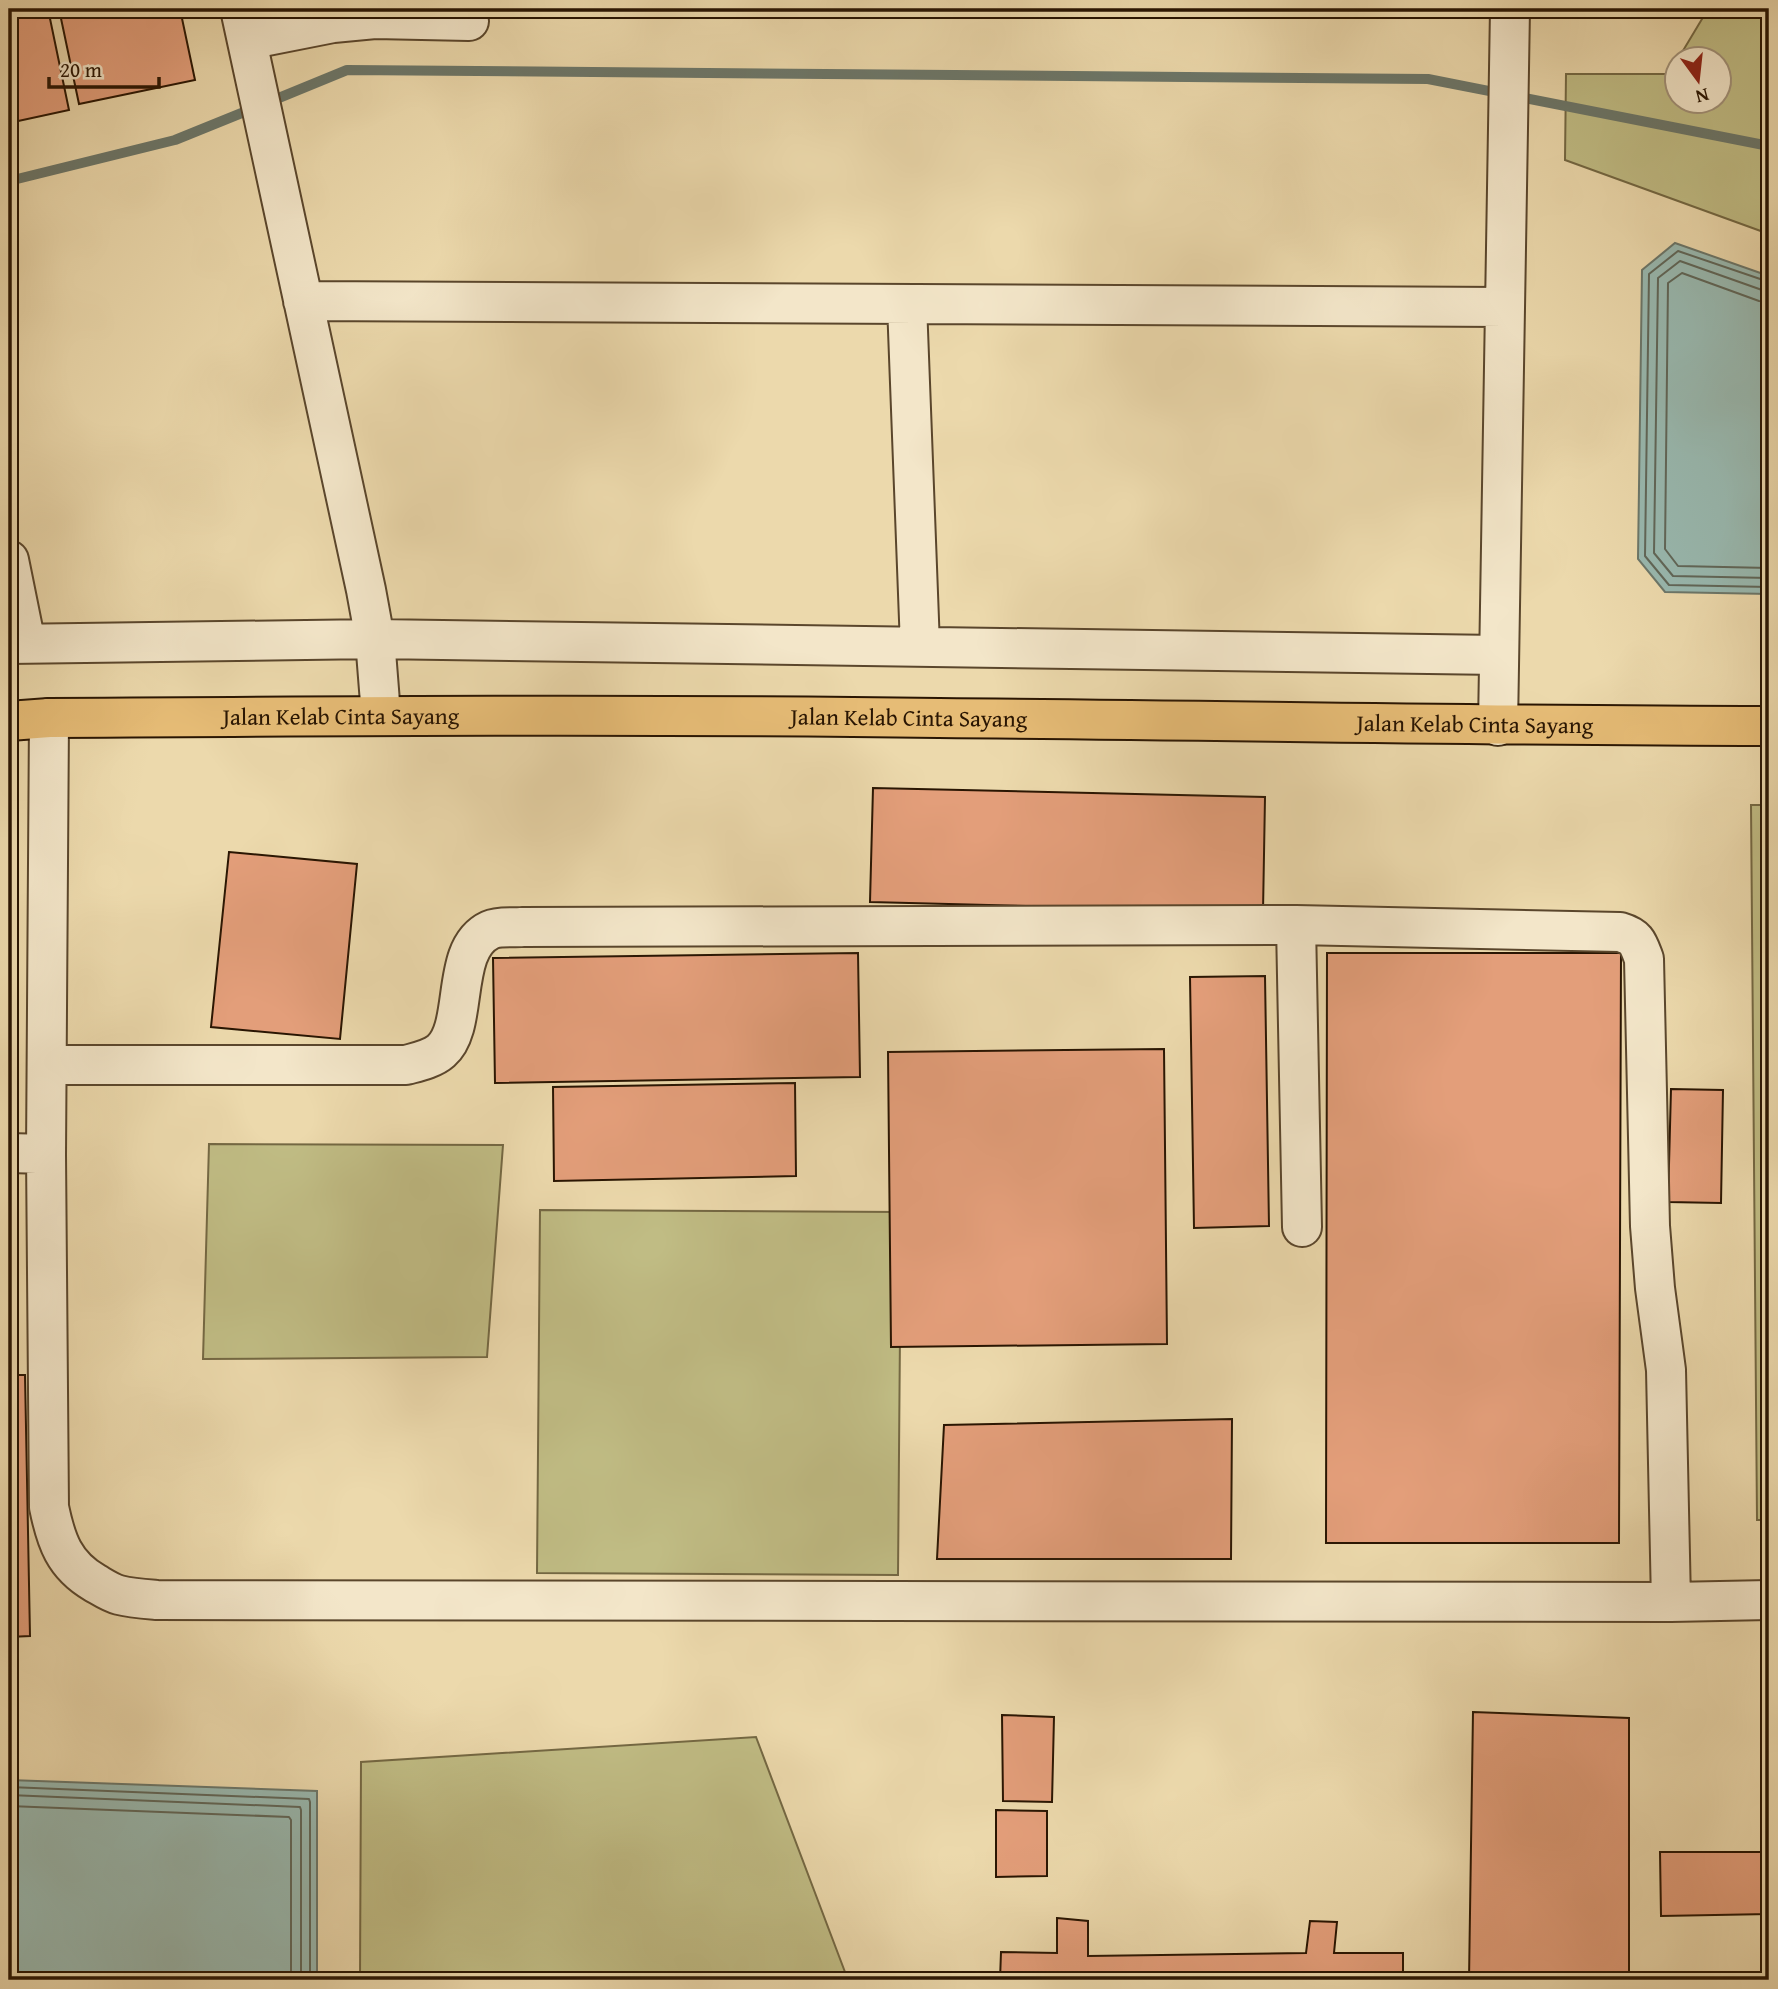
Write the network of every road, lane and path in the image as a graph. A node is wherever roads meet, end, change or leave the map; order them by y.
1 (331, 16) edge
2 (469, 21) dead end
3 (1510, 25) edge
4 (247, 40) edge
5 (303, 301) junction
6 (907, 304) junction
7 (1505, 307) junction
8 (9, 560) edge
9 (375, 639) junction
10 (17, 644) edge
11 (920, 646) junction
12 (1499, 655) junction
13 (9, 715) edge
14 (381, 715) junction
15 (49, 718) junction
16 (9, 721) edge
17 (1498, 726) junction
18 (1769, 726) edge
19 (1296, 925) junction
20 (47, 1065) junction
21 (9, 1153) edge
22 (46, 1154) junction
23 (1302, 1227) dead end
24 (1769, 1600) edge
25 (1671, 1602) junction

1 - 2 street
1 - 4 street
3 - 7 street
4 - 5 street
5 - 6 street
5 - 9 street
6 - 7 street
6 - 11 street
7 - 12 street
8 - 10 street
9 - 10 street
9 - 11 street
9 - 14 street
11 - 12 street
12 - 17 street
13 - 15 main road, Jalan Kelab Cinta Sayang
14 - 15 main road, Jalan Kelab Cinta Sayang
14 - 17 main road, Jalan Kelab Cinta Sayang
15 - 16 main road, Jalan Kelab Cinta Sayang
15 - 20 street
17 - 18 main road, Jalan Kelab Cinta Sayang
19 - 20 street
19 - 23 street
19 - 25 street
20 - 22 street
21 - 22 street
22 - 25 street
24 - 25 street

